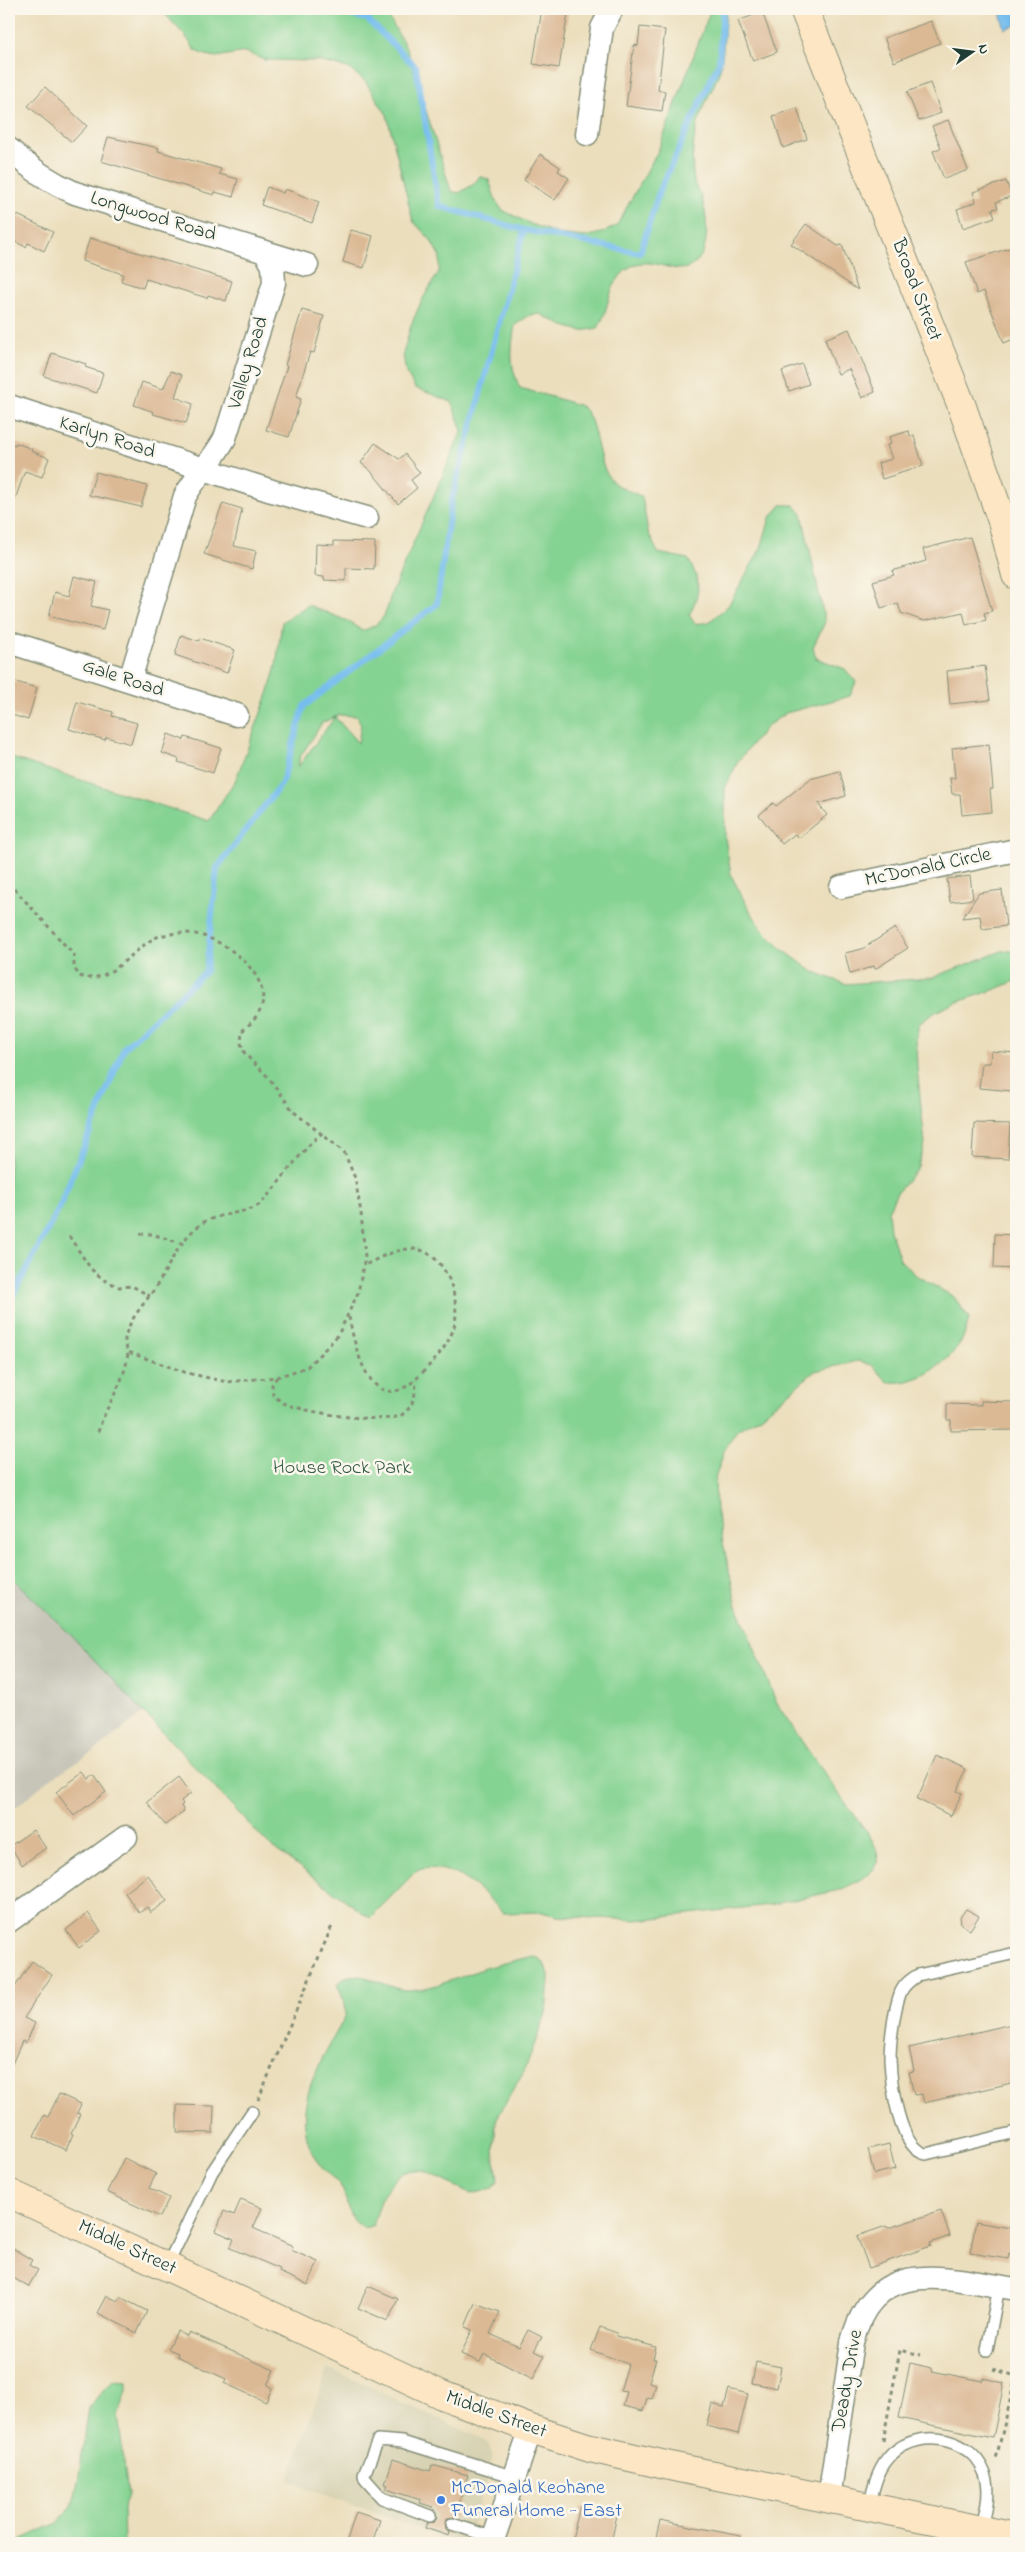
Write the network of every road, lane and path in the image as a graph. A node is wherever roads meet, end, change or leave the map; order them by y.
1 (612, 9) edge
2 (804, 9) edge
3 (587, 134) dead end
4 (9, 149) edge
5 (266, 253) junction
6 (307, 265) dead end
7 (9, 406) edge
8 (205, 469) junction
9 (367, 518) dead end
10 (1016, 575) edge
11 (9, 642) edge
12 (130, 680) junction
13 (237, 716) dead end
14 (1016, 850) edge
15 (9, 882) edge
16 (840, 887) dead end
17 (322, 1133) junction
18 (140, 1234) dead end
19 (69, 1236) dead end
20 (180, 1243) junction
21 (363, 1266) junction
22 (150, 1296) junction
23 (349, 1317) junction
24 (128, 1352) junction
25 (277, 1377) junction
26 (416, 1380) junction
27 (98, 1432) dead end
28 (126, 1838) dead end
29 (9, 1921) edge
30 (332, 1926) dead end
31 (1016, 1953) edge
32 (252, 2112) joint
33 (1016, 2132) edge
34 (9, 2193) edge
35 (168, 2266) junction
36 (1008, 2288) edge
37 (987, 2350) dead end
38 (921, 2355) dead end
39 (993, 2369) dead end
40 (531, 2429) junction
41 (877, 2476) junction
42 (515, 2477) junction
43 (988, 2493) junction
44 (829, 2498) junction
45 (869, 2506) junction
46 (430, 2516) dead end
47 (452, 2524) dead end
48 (981, 2530) junction
49 (1016, 2537) edge
50 (493, 2541) edge

1 - 3 street
2 - 10 main road, Broad Street
4 - 5 street, Longwood Road
5 - 6 street, Longwood Road
5 - 8 street, Valley Road
7 - 8 street, Karlyn Road
8 - 9 street
8 - 12 street, Valley Road
11 - 12 street, Gale Road
12 - 13 street, Gale Road
14 - 16 street, McDonald Circle
15 - 17 path
17 - 20 path
17 - 21 path
18 - 20 path
19 - 22 path
20 - 22 path
21 - 23 path
21 - 26 path
22 - 24 path
23 - 25 path
23 - 26 path
24 - 25 path
24 - 27 path
25 - 26 path
28 - 29 street
30 - 32 path
31 - 33 lane
32 - 35 lane
34 - 35 main road, Middle Street
35 - 40 main road, Middle Street
36 - 37 lane
36 - 44 street, Deady Drive
38 - 41 path
39 - 43 path
40 - 42 street
40 - 44 main road, Middle Street
41 - 43 lane
41 - 45 lane
42 - 46 lane
42 - 50 street
43 - 48 lane
44 - 45 main road, Middle Street
45 - 48 main road, Middle Street
47 - 50 lane
48 - 49 main road, Middle Street

